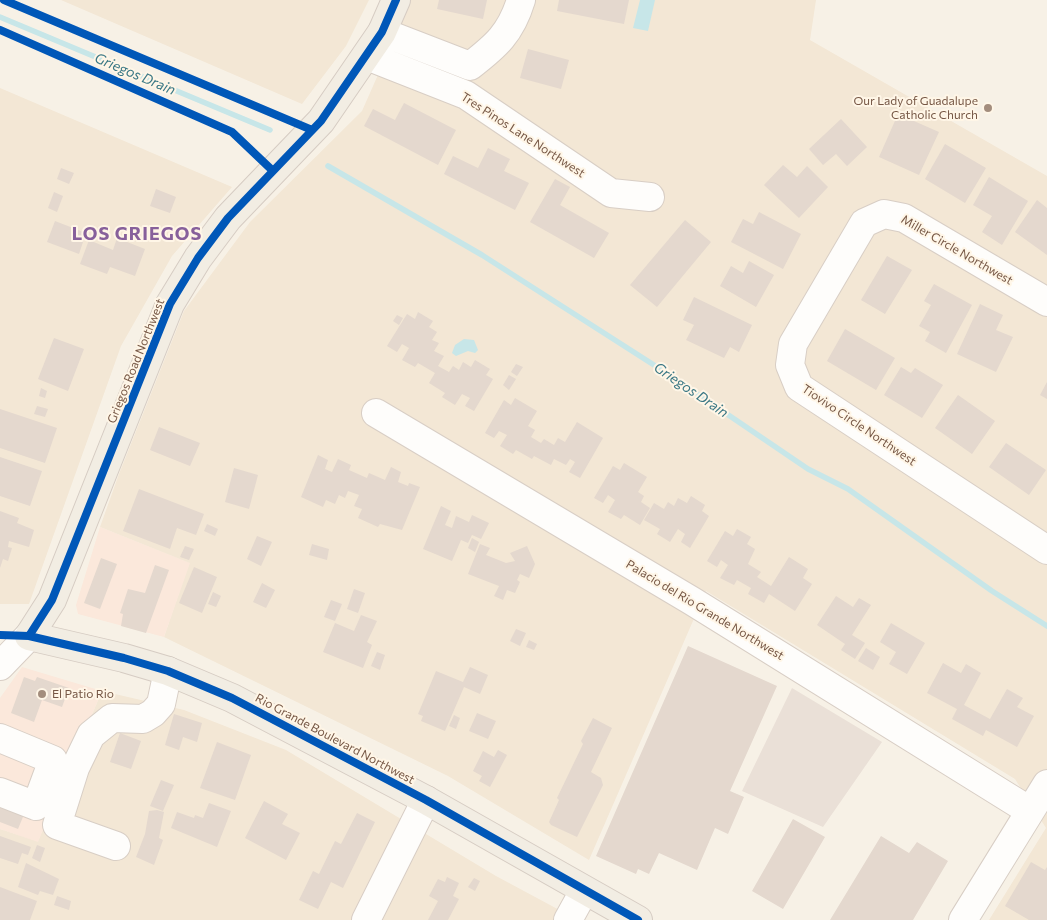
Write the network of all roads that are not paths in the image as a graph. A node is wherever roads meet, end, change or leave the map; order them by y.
1 (396, 0) edge
2 (521, 0) edge
3 (382, 32) junction
4 (367, 56) junction
5 (650, 197) dead end
6 (864, 223) joint
7 (1047, 302) edge
8 (376, 413) dead end
9 (1047, 550) edge
10 (0, 635) edge
11 (29, 636) junction
12 (0, 666) edge
13 (168, 671) junction
14 (0, 738) edge
15 (64, 764) junction
16 (0, 792) edge
17 (1040, 799) edge
18 (426, 800) junction
19 (116, 846) dead end
20 (584, 891) junction
21 (366, 920) edge
22 (568, 920) edge
23 (638, 920) edge
24 (963, 920) edge

1 - 3 main road, Griegos Road Northwest
2 - 3 street
3 - 4 main road, Griegos Road Northwest
4 - 5 street, Tres Pinos Lane Northwest
4 - 11 main road, Griegos Road Northwest
6 - 7 street, Miller Circle Northwest
6 - 9 street, Tiovivo Circle Northwest
8 - 17 street, Palacio del Rio Grande Northwest
10 - 11 street, Rio Grande Boulevard Northwest
11 - 12 street, Griegos Road Northwest
11 - 13 main road, Rio Grande Boulevard Northwest
13 - 15 street
13 - 18 main road, Rio Grande Boulevard Northwest
14 - 15 street
15 - 16 street
15 - 19 street
17 - 24 street
18 - 20 main road, Rio Grande Boulevard Northwest
18 - 21 street
20 - 22 street
20 - 23 main road, Rio Grande Boulevard Northwest

